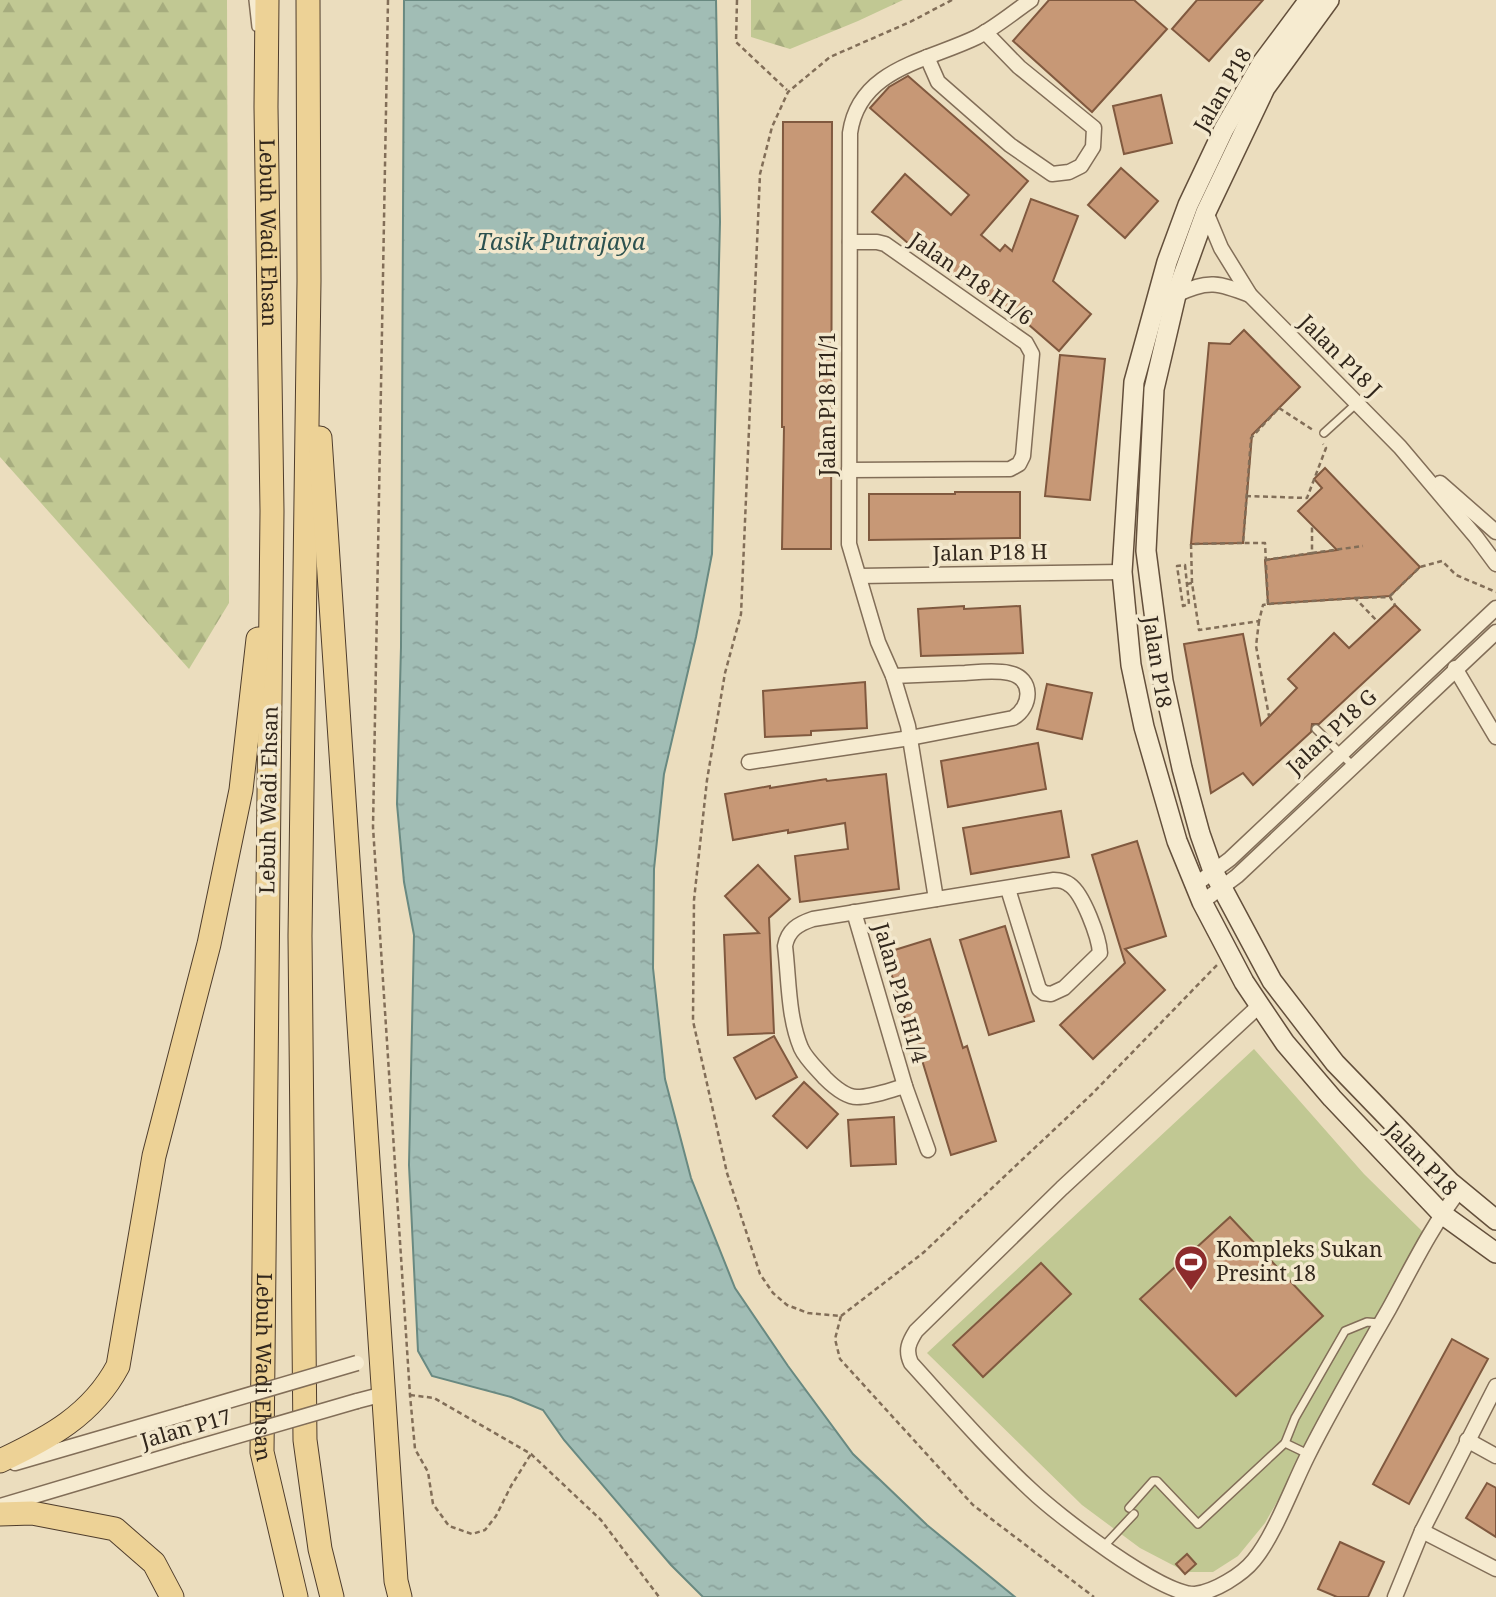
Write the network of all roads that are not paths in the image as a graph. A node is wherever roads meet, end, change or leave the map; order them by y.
1 (253, 0) edge
2 (267, 0) edge
3 (308, 0) edge
4 (1031, 0) edge
5 (1309, 0) edge
6 (1329, 0) edge
7 (985, 32) junction
8 (927, 57) junction
9 (266, 107) junction
10 (1206, 212) junction
11 (850, 242) junction
12 (309, 281) junction
13 (1176, 295) junction
14 (1250, 295) junction
15 (1357, 403) junction
16 (1324, 433) dead end
17 (1400, 447) junction
18 (849, 470) junction
19 (272, 511) junction
20 (1496, 532) edge
21 (1496, 564) edge
22 (1122, 572) junction
23 (859, 576) junction
24 (1496, 608) edge
25 (1496, 632) edge
26 (1455, 668) junction
27 (893, 676) junction
28 (1316, 729) dead end
29 (1496, 737) edge
30 (910, 738) junction
31 (1340, 753) junction
32 (749, 762) dead end
33 (1353, 766) junction
34 (1217, 879) junction
35 (1009, 889) junction
36 (1199, 894) junction
37 (936, 899) junction
38 (854, 912) junction
39 (1260, 1006) junction
40 (905, 1086) junction
41 (928, 1150) dead end
42 (1460, 1191) junction
43 (1442, 1214) junction
44 (1496, 1220) edge
45 (1496, 1253) edge
46 (1380, 1323) junction
47 (382, 1355) junction
48 (1496, 1386) edge
49 (384, 1394) junction
50 (1467, 1440) junction
51 (1285, 1443) junction
52 (1309, 1454) junction
53 (1496, 1456) edge
54 (0, 1461) edge
55 (0, 1468) edge
56 (0, 1506) edge
57 (0, 1514) edge
58 (1422, 1531) junction
59 (1103, 1546) junction
60 (1496, 1569) edge
61 (398, 1589) edge
62 (172, 1597) edge
63 (296, 1597) edge
64 (332, 1597) edge
65 (1395, 1597) edge

1 - 9 lane
2 - 9 main road, Lebuh Wadi Ehsan
3 - 12 main road, Lebuh Wadi Ehsan
4 - 7 street, Jalan P18 H1/1
5 - 22 street, Jalan P18
6 - 10 street, Jalan P18
7 - 8 street, Jalan P18 H1/1
7 - 8 street
8 - 11 street, Jalan P18 H1/1
9 - 19 main road, Lebuh Wadi Ehsan
10 - 13 street, Jalan P18
10 - 14 street, Jalan P18 J
11 - 18 street, Jalan P18 H1/1
11 - 18 street, Jalan P18 H1/6
12 - 47 main road
12 - 64 main road, Lebuh Wadi Ehsan
13 - 14 street, Jalan P18 J
13 - 34 street, Jalan P18
14 - 15 street, Jalan P18 J
15 - 16 lane
15 - 17 street, Jalan P18 J
17 - 20 street, Jalan P18 J
17 - 21 street, Jalan P18 J
18 - 23 street, Jalan P18 H1/1
19 - 54 main road
19 - 63 main road, Lebuh Wadi Ehsan
22 - 23 street, Jalan P18 H
22 - 36 street, Jalan P18
23 - 27 street, Jalan P18 H1/1
24 - 31 street, Jalan P18 G
25 - 26 street, Jalan P18 G
26 - 29 street
26 - 33 street, Jalan P18 G
27 - 30 street, Jalan P18 H1/1
27 - 30 street
28 - 31 lane
30 - 32 street
30 - 37 street, Jalan P18 H1/1
31 - 33 lane
31 - 34 street, Jalan P18 G
33 - 34 street, Jalan P18 G
34 - 36 street, Jalan P18 G
34 - 42 street, Jalan P18
35 - 35 street, Jalan P18 H1/4
35 - 37 street, Jalan P18 H1/4
36 - 39 street, Jalan P18
37 - 38 street, Jalan P18 H1/4
38 - 40 street, Jalan P18 H1/4
38 - 40 street, Jalan P18 H1/4
39 - 43 street, Jalan P18
39 - 59 street
40 - 41 street, Jalan P18 H1/4
42 - 43 street
42 - 44 street, Jalan P18
43 - 45 street, Jalan P18
43 - 46 street
46 - 51 lane
46 - 52 street
47 - 49 main road
47 - 55 street, Jalan P17, bridge
48 - 50 street
49 - 56 street, Jalan P17, bridge
49 - 61 main road
50 - 53 street
50 - 58 street
51 - 52 lane
51 - 59 lane
52 - 59 street
57 - 62 main road
58 - 60 street
58 - 65 street

